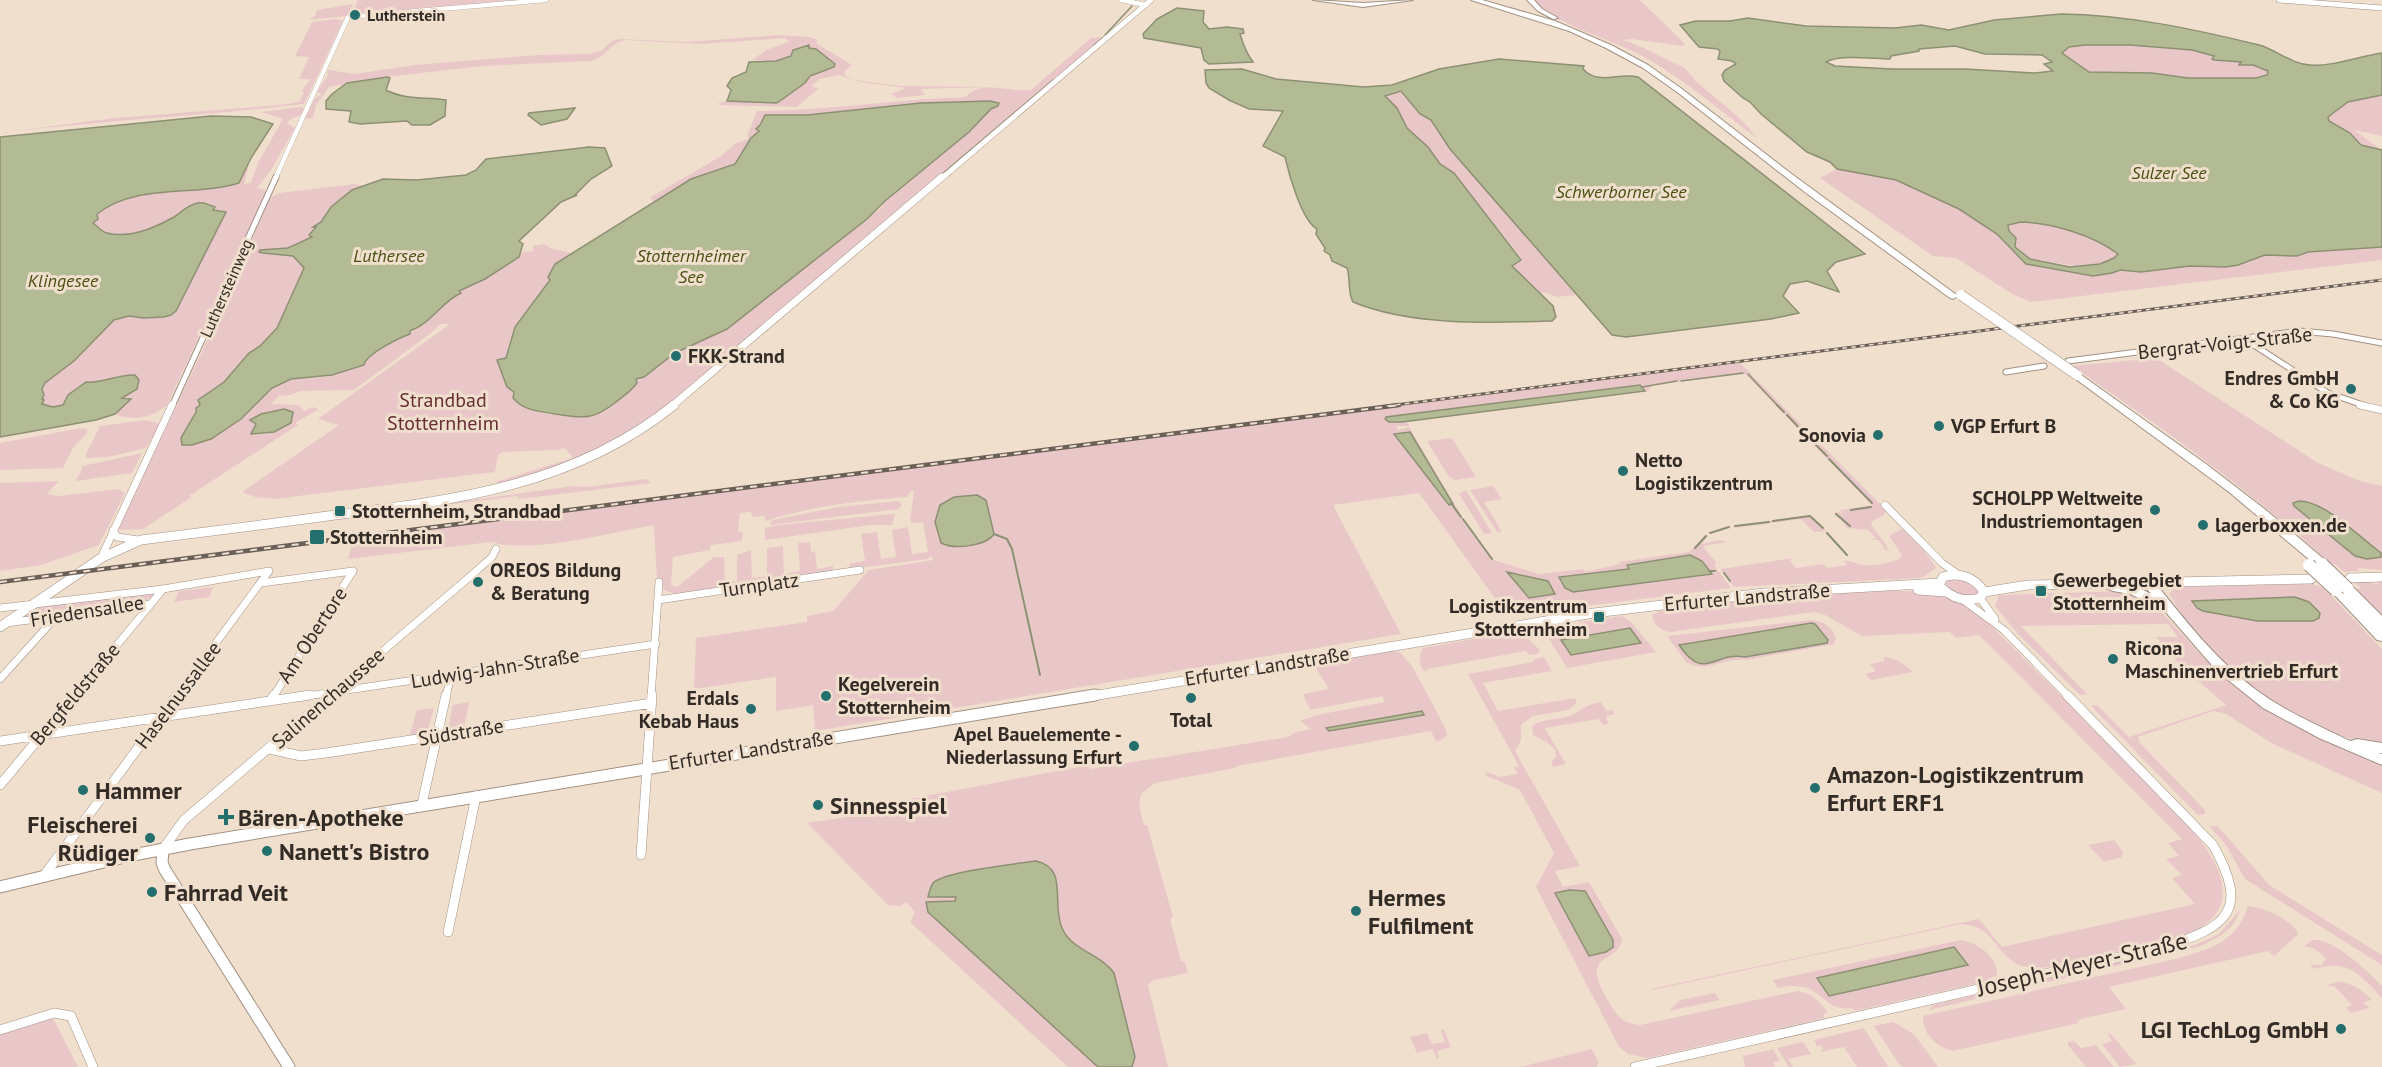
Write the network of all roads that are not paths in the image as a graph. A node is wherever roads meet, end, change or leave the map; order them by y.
1 (546, 0) edge
2 (1121, 0) edge
3 (1151, 0) edge
4 (1316, 0) edge
5 (1324, 0) edge
6 (1400, 0) edge
7 (1410, 0) edge
8 (1474, 0) edge
9 (1484, 0) edge
10 (1530, 0) edge
11 (2279, 0) edge
12 (1146, 5) junction
13 (2382, 8) edge
14 (1575, 28) junction
15 (1957, 295) junction
16 (2242, 338) junction
17 (2382, 343) edge
18 (2068, 361) dead end
19 (2044, 366) dead end
20 (2006, 372) dead end
21 (2382, 410) edge
22 (1885, 505) dead end
23 (113, 530) junction
24 (141, 540) junction
25 (496, 549) dead end
26 (100, 558) junction
27 (1942, 563) junction
28 (860, 570) dead end
29 (269, 571) joint
30 (1959, 575) junction
31 (2382, 577) edge
32 (2311, 579) dead end
33 (659, 582) dead end
34 (261, 583) junction
35 (1978, 583) junction
36 (2149, 583) junction
37 (1943, 584) junction
38 (2106, 584) junction
39 (2028, 585) junction
40 (2344, 585) junction
41 (163, 589) junction
42 (1982, 595) junction
43 (658, 600) junction
44 (1963, 600) junction
45 (151, 604) junction
46 (31, 606) junction
47 (0, 608) edge
48 (2169, 608) junction
49 (56, 616) junction
50 (2382, 624) edge
51 (3, 625) edge
52 (2004, 630) junction
53 (2382, 637) edge
54 (656, 644) junction
55 (451, 675) junction
56 (0, 679) edge
57 (334, 691) junction
58 (271, 700) junction
59 (652, 703) junction
60 (163, 717) junction
61 (41, 735) junction
62 (438, 736) junction
63 (2327, 736) junction
64 (0, 741) edge
65 (2382, 748) edge
66 (269, 749) junction
67 (2382, 760) edge
68 (647, 768) junction
69 (0, 785) edge
70 (476, 796) junction
71 (422, 804) junction
72 (163, 849) junction
73 (641, 855) dead end
74 (43, 877) junction
75 (0, 888) edge
76 (448, 932) dead end
77 (0, 1030) edge
78 (93, 1067) edge
79 (289, 1067) edge
80 (1635, 1067) edge

1 - 23 street, Luthersteinweg
2 - 12 street
3 - 12 street
4 - 7 highway
5 - 6 highway
8 - 15 highway
9 - 14 highway
10 - 14 highway
11 - 13 street
12 - 24 street
14 - 15 highway
15 - 40 highway, bridge
16 - 17 street, Bergrat-Voigt-Straße
16 - 18 street, Bergrat-Voigt-Straße
16 - 21 street
19 - 20 street
22 - 27 street
23 - 24 street
23 - 26 street, Luthersteinweg
24 - 26 street
25 - 57 street, Salinenchaussee
26 - 46 street
27 - 30 street
27 - 37 street
28 - 43 street, Turnplatz
29 - 34 street, Haselnussallee
29 - 41 street, Friedensallee
30 - 35 street
30 - 37 street
31 - 40 street
32 - 36 street
33 - 43 street
34 - 58 street, Am Obertore
34 - 60 street, Haselnussallee
35 - 39 street
35 - 42 street
36 - 38 street
36 - 48 highway
37 - 44 street
37 - 68 street, Erfurter Landstraße
38 - 39 street
38 - 48 highway
39 - 42 street
40 - 50 highway
40 - 53 highway
41 - 45 street, Friedensallee
41 - 46 street, Friedensallee
42 - 44 street
42 - 52 street, Joseph-Meyer-Straße
43 - 54 street
44 - 52 street, Joseph-Meyer-Straße
45 - 49 street, Friedensallee
45 - 61 street, Bergfeldstraße
46 - 47 street, Friedensallee
46 - 51 street
48 - 63 highway
49 - 51 street, Friedensallee
49 - 56 street
52 - 80 street, Joseph-Meyer-Straße
54 - 55 street, Ludwig-Jahn-Straße
54 - 59 street
55 - 57 street, Ludwig-Jahn-Straße
55 - 62 street
57 - 58 street, Ludwig-Jahn-Straße
57 - 66 street, Salinenchaussee
58 - 60 street, Ludwig-Jahn-Straße
59 - 62 street, Südstraße
59 - 68 street
60 - 61 street, Ludwig-Jahn-Straße
60 - 74 street, Haselnussallee
61 - 64 street, Ludwig-Jahn-Straße
61 - 69 street, Bergfeldstraße
62 - 66 street, Südstraße
62 - 71 street
63 - 65 highway
63 - 67 highway
66 - 72 street, Salinenchaussee
68 - 70 street, Erfurter Landstraße
68 - 73 street, Erfurter Landstraße
70 - 71 street, Erfurter Landstraße
70 - 76 street
71 - 72 street, Erfurter Landstraße
72 - 74 street, Erfurter Landstraße
72 - 79 street
74 - 75 street, Erfurter Landstraße
77 - 78 street

